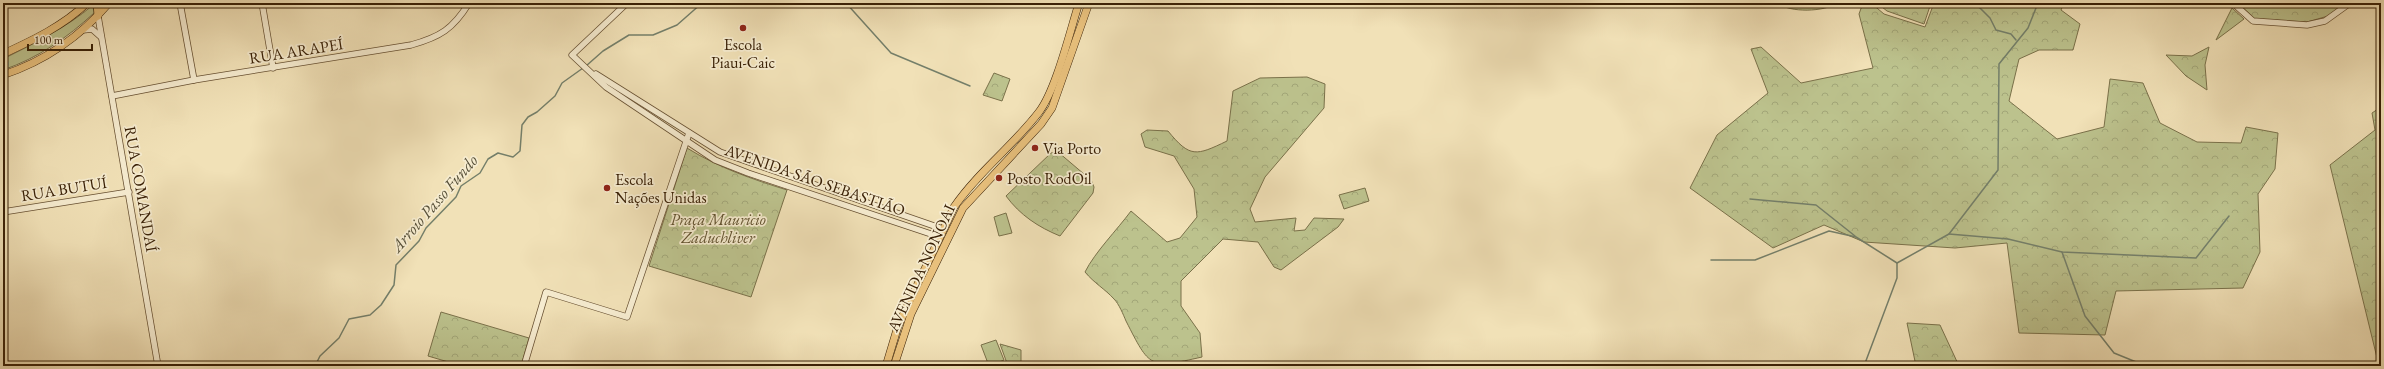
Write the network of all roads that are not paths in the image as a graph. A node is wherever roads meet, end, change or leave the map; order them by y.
1 (87, 3) edge
2 (97, 3) edge
3 (109, 3) edge
4 (180, 3) edge
5 (262, 3) edge
6 (469, 3) edge
7 (627, 3) edge
8 (1079, 3) edge
9 (1088, 3) edge
10 (2233, 3) edge
11 (2350, 3) edge
12 (98, 16) junction
13 (83, 30) junction
14 (102, 40) junction
15 (3, 54) edge
16 (273, 68) junction
17 (590, 70) junction
18 (3, 75) edge
19 (194, 80) junction
20 (112, 96) junction
21 (689, 132) junction
22 (684, 141) junction
23 (129, 192) junction
24 (3, 212) edge
25 (943, 229) junction
26 (940, 236) junction
27 (939, 255) junction
28 (158, 366) edge
29 (524, 366) edge
30 (886, 366) edge
31 (894, 366) edge

1 - 15 main road
2 - 12 main road
3 - 12 main road
4 - 19 street
5 - 16 street
6 - 16 street, RUA ARAPEÍ
7 - 17 street
8 - 25 main road, AVENIDA NONOAI
9 - 27 main road, AVENIDA NONOAI
10 - 11 street
12 - 13 main road
12 - 14 street, RUA COMANDAÍ
13 - 14 street
13 - 18 main road
14 - 20 street, RUA COMANDAÍ
16 - 19 street, RUA ARAPEÍ
17 - 21 street, AVENIDA SÃO SEBASTIÃO
17 - 22 street, AVENIDA SÃO SEBASTIÃO
19 - 20 street, RUA ARAPEÍ
20 - 23 street, RUA COMANDAÍ
21 - 22 street
21 - 25 street, AVENIDA SÃO SEBASTIÃO
22 - 26 street, AVENIDA SÃO SEBASTIÃO
22 - 29 street
23 - 24 street, RUA BUTUÍ
23 - 28 street, RUA COMANDAÍ
25 - 26 main road, AVENIDA NONOAI
25 - 27 main road
26 - 30 main road, AVENIDA NONOAI
27 - 31 main road, AVENIDA NONOAI

